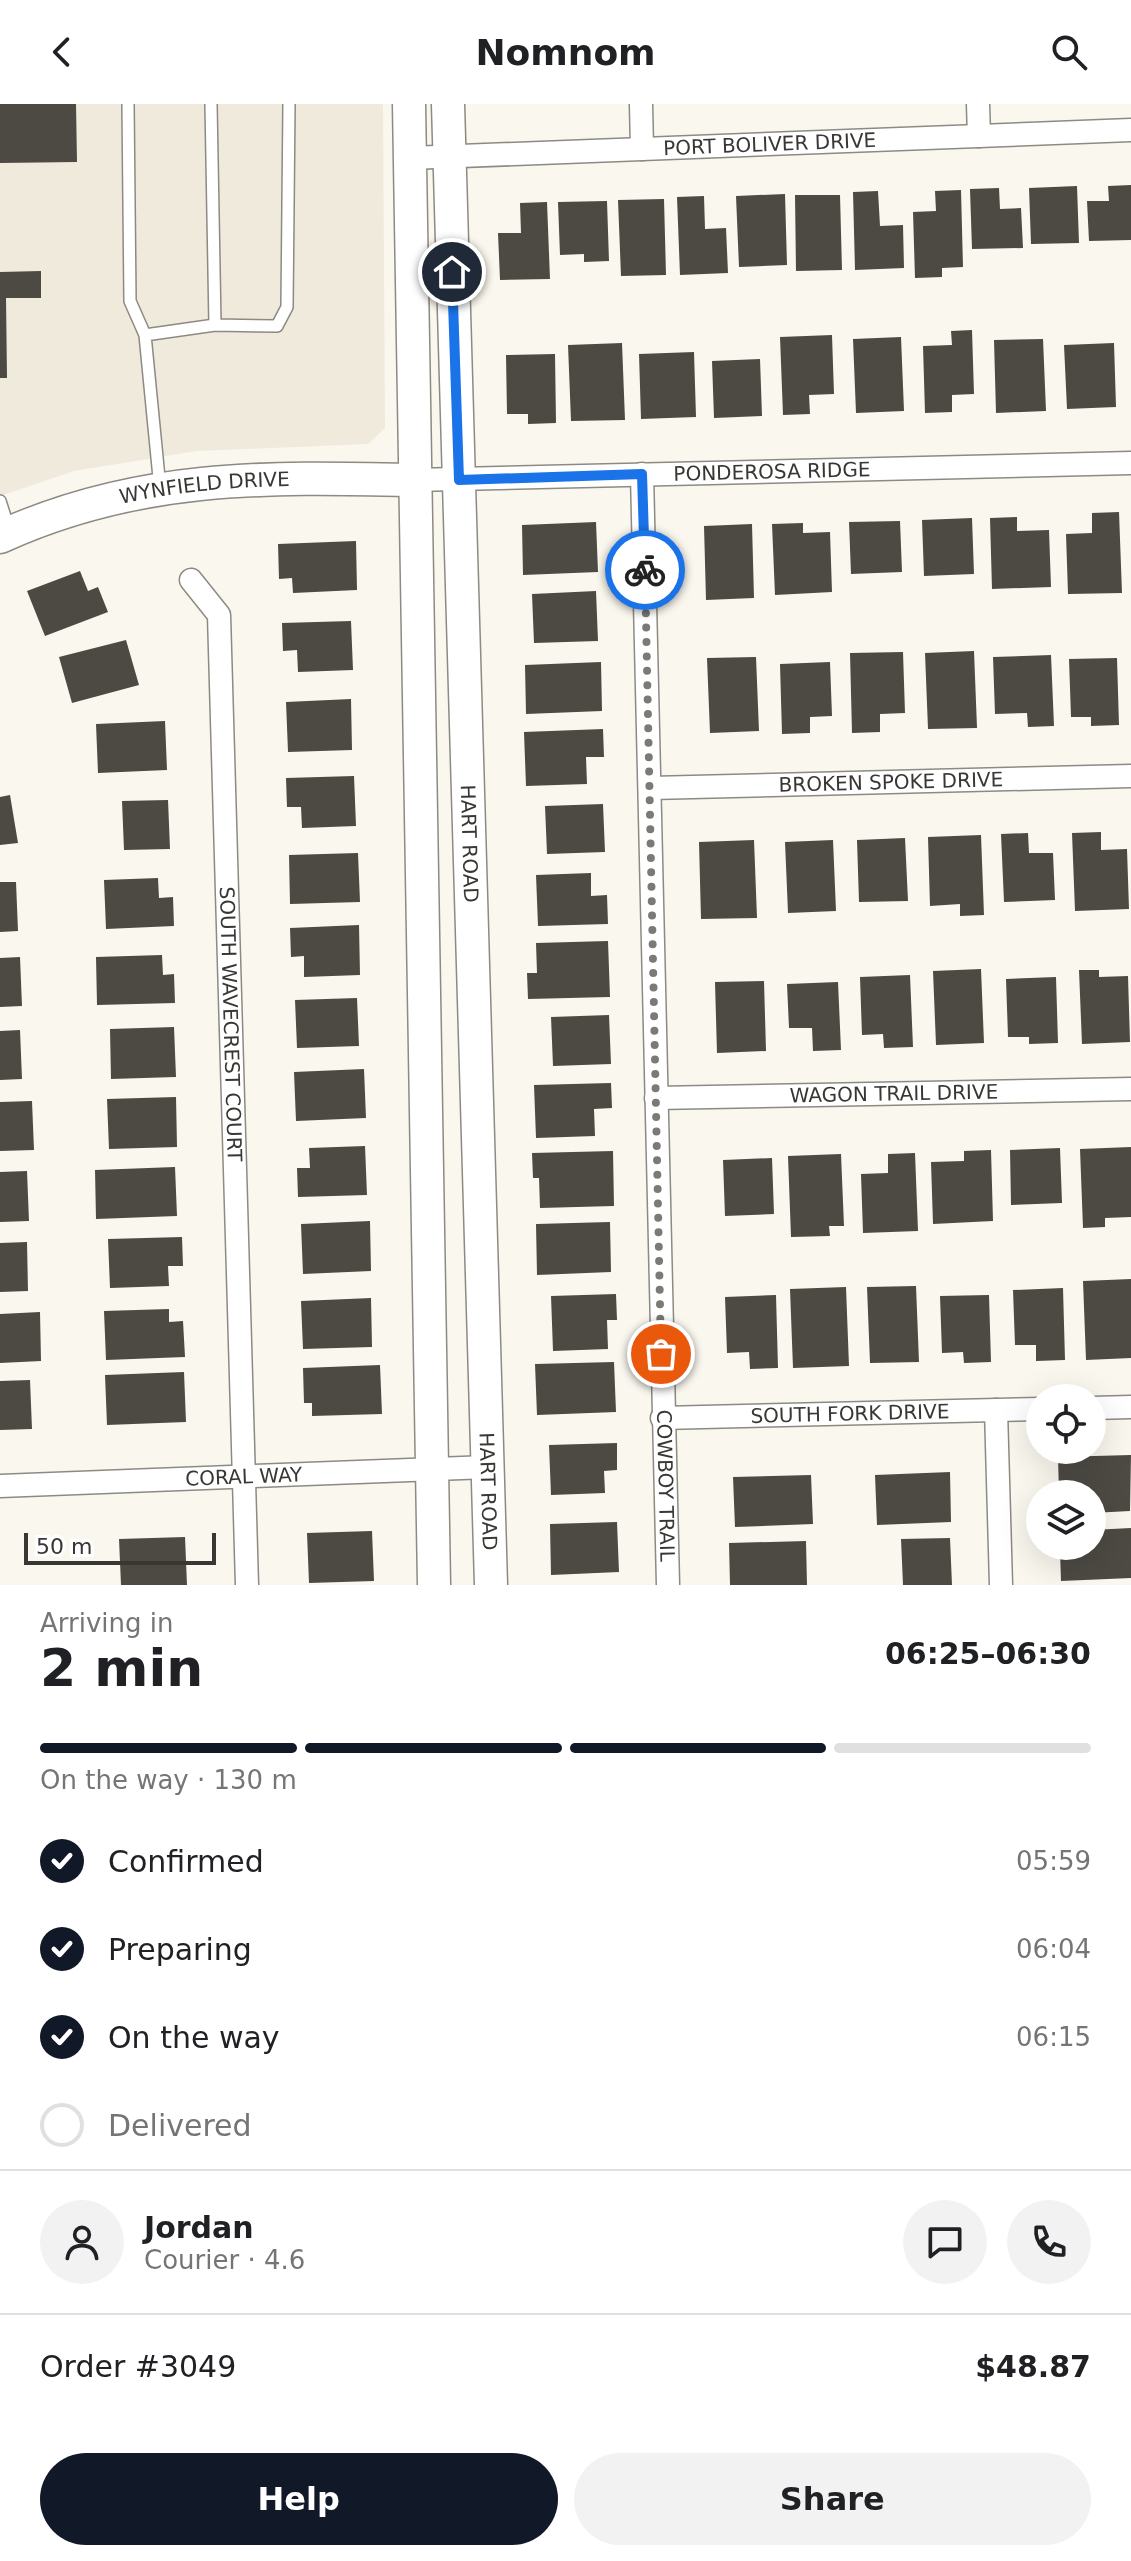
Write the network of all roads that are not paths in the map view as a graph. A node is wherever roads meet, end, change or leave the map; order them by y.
1 (128, 104) edge
2 (211, 104) edge
3 (289, 104) edge
4 (409, 104) edge
5 (448, 104) edge
6 (641, 104) edge
7 (978, 104) edge
8 (1131, 130) edge
9 (979, 136) junction
10 (642, 149) junction
11 (449, 157) junction
12 (410, 158) junction
13 (215, 325) junction
14 (145, 335) junction
15 (1131, 463) edge
16 (642, 474) junction
17 (414, 480) junction
18 (459, 480) junction
19 (160, 489) junction
20 (0, 501) edge
21 (5, 535) edge
22 (191, 580) dead end
23 (1131, 776) edge
24 (651, 788) junction
25 (1131, 1089) edge
26 (656, 1098) junction
27 (1131, 1407) edge
28 (1106, 1408) edge
29 (1026, 1409) edge
30 (996, 1410) junction
31 (662, 1418) junction
32 (488, 1467) junction
33 (430, 1469) junction
34 (243, 1476) junction
35 (0, 1486) edge
36 (247, 1585) edge
37 (434, 1585) edge
38 (491, 1585) edge
39 (668, 1585) edge
40 (1001, 1585) edge

1 - 14 lane
2 - 13 lane
3 - 13 lane
4 - 12 street
5 - 11 street, HART ROAD
6 - 10 street
7 - 9 street
8 - 9 street, PORT BOLIVER DRIVE
9 - 10 street, PORT BOLIVER DRIVE
10 - 11 street, PORT BOLIVER DRIVE
11 - 12 street, PORT BOLIVER DRIVE
11 - 18 street, HART ROAD
12 - 17 street
13 - 14 lane
14 - 19 lane
15 - 16 street, PONDEROSA RIDGE
16 - 18 street, PONDEROSA RIDGE
16 - 24 street, COWBOY TRAIL
17 - 18 street, PONDEROSA RIDGE
17 - 19 street, WYNFIELD DRIVE
17 - 33 street
18 - 32 street, HART ROAD
19 - 21 street, WYNFIELD DRIVE
20 - 21 lane
22 - 34 street, SOUTH WAVECREST COURT
23 - 24 street, BROKEN SPOKE DRIVE
24 - 26 street, COWBOY TRAIL
25 - 26 street, WAGON TRAIL DRIVE
26 - 31 street, COWBOY TRAIL
27 - 28 street
29 - 30 street, SOUTH FORK DRIVE
30 - 31 street, SOUTH FORK DRIVE
30 - 40 street
31 - 39 street, COWBOY TRAIL
32 - 33 street, CORAL WAY
32 - 38 street, HART ROAD
33 - 34 street, CORAL WAY
33 - 37 street
34 - 35 street, CORAL WAY
34 - 36 street, SOUTH WAVECREST COURT

